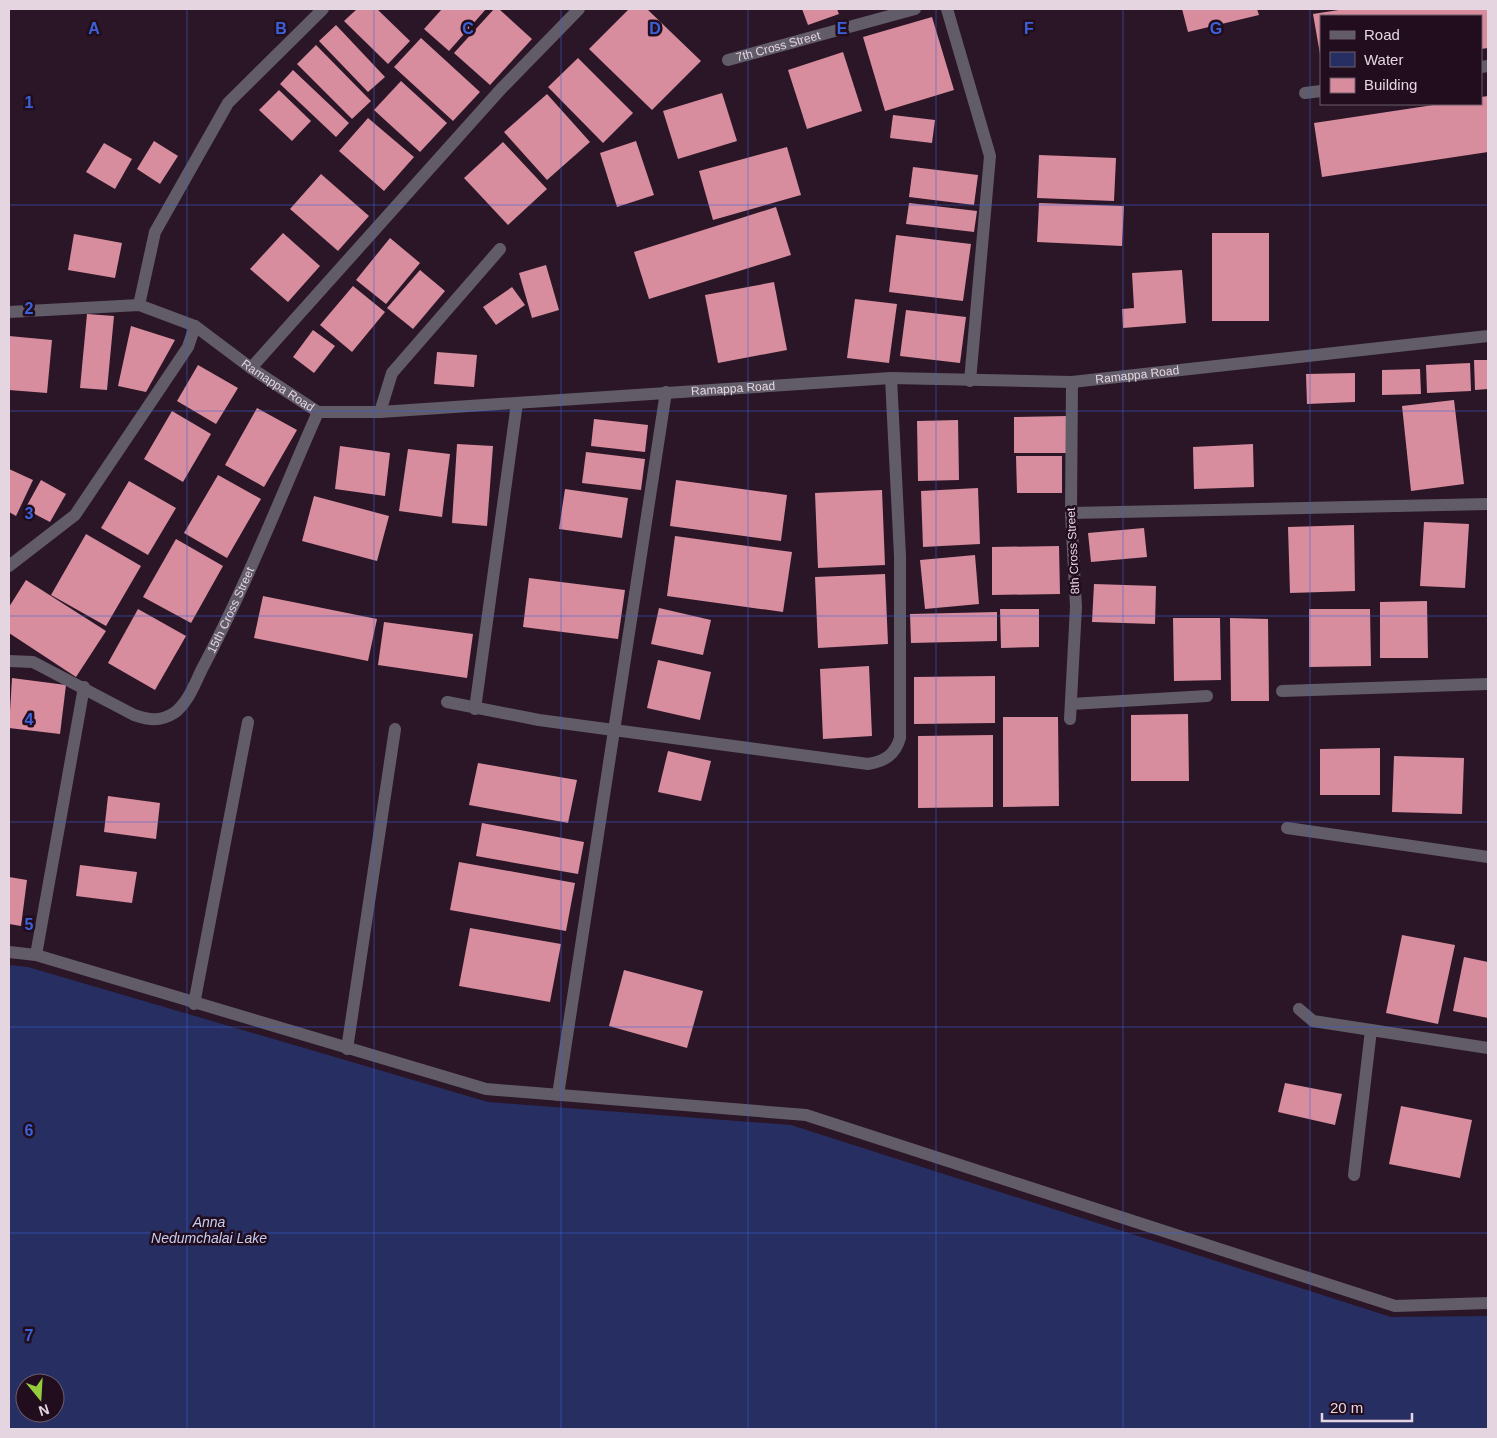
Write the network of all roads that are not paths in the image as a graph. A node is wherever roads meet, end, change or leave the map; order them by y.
1 (323, 9) edge
2 (578, 9) edge
3 (916, 9) edge
4 (948, 9) edge
5 (728, 60) dead end
6 (1320, 91) edge
7 (1304, 93) dead end
8 (500, 249) dead end
9 (139, 305) junction
10 (9, 312) edge
11 (195, 326) junction
12 (1488, 336) edge
13 (250, 368) junction
14 (892, 378) junction
15 (970, 381) junction
16 (1072, 382) junction
17 (666, 392) junction
18 (516, 403) junction
19 (318, 412) junction
20 (380, 412) junction
21 (1488, 504) edge
22 (1071, 513) junction
23 (9, 566) edge
24 (9, 660) edge
25 (1488, 684) edge
26 (84, 687) junction
27 (1282, 691) dead end
28 (1208, 696) dead end
29 (447, 702) dead end
30 (1071, 704) junction
31 (475, 709) junction
32 (1070, 720) dead end
33 (248, 722) dead end
34 (395, 729) dead end
35 (614, 730) junction
36 (1287, 828) dead end
37 (1488, 857) edge
38 (9, 952) edge
39 (36, 955) junction
40 (194, 1004) junction
41 (1299, 1009) dead end
42 (1371, 1030) junction
43 (347, 1048) junction
44 (1488, 1048) edge
45 (558, 1095) junction
46 (1354, 1175) dead end
47 (1488, 1303) edge

1 - 9 street
2 - 13 street
3 - 5 street, 7th Cross Street
4 - 15 street
6 - 7 street
8 - 20 street
9 - 10 street, Ramappa Road
9 - 11 street, Ramappa Road
11 - 13 street, Ramappa Road
11 - 23 street
12 - 16 street, Ramappa Road
13 - 19 street, Ramappa Road
14 - 15 street, Ramappa Road
14 - 17 street, Ramappa Road
14 - 35 street
15 - 16 street, Ramappa Road
16 - 22 street, 8th Cross Street
17 - 18 street, Ramappa Road
17 - 35 street
18 - 20 street, Ramappa Road
18 - 31 street
19 - 20 street, Ramappa Road
19 - 26 street, 15th Cross Street
21 - 22 street
22 - 30 street, 8th Cross Street
24 - 26 street, 15th Cross Street
25 - 27 street
26 - 39 street
28 - 30 street
29 - 31 street
30 - 32 street, 8th Cross Street
31 - 35 street
33 - 40 street
34 - 43 street
35 - 45 street
36 - 37 street
38 - 39 street
39 - 40 street
40 - 43 street
41 - 42 street
42 - 44 street
42 - 46 street
43 - 45 street
45 - 47 street

